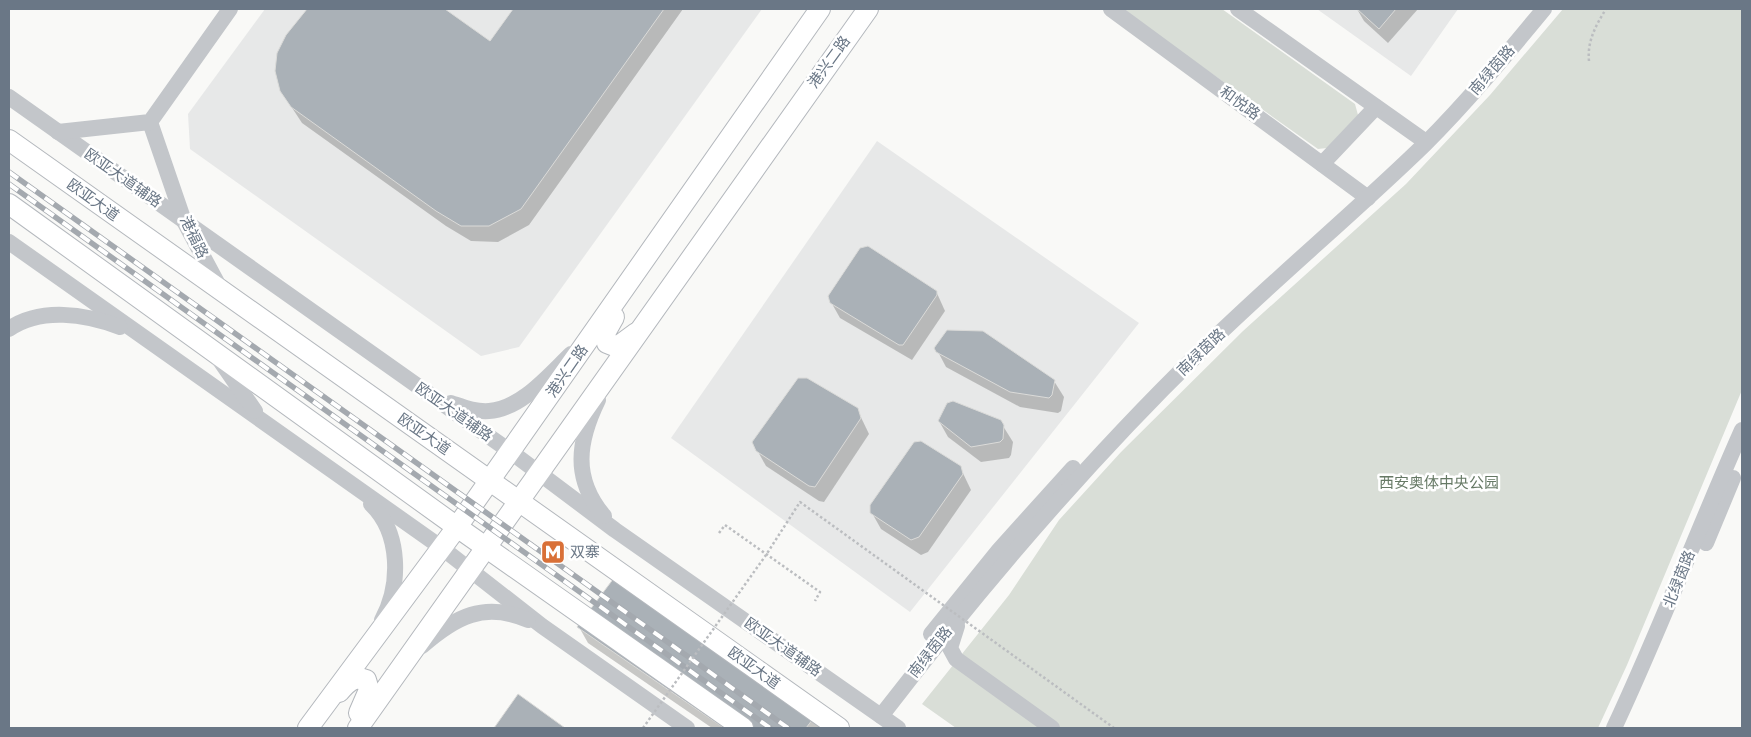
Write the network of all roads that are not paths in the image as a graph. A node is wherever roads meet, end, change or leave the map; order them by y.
1 (230, 9) edge
2 (820, 9) edge
3 (868, 9) edge
4 (1111, 9) edge
5 (1238, 9) edge
6 (1532, 9) edge
7 (1544, 9) edge
8 (9, 97) edge
9 (1376, 107) junction
10 (150, 122) junction
11 (58, 132) junction
12 (1422, 139) junction
13 (9, 140) edge
14 (1322, 164) junction
15 (1363, 195) junction
16 (9, 204) edge
17 (184, 221) junction
18 (9, 242) edge
19 (637, 270) junction
20 (222, 292) junction
21 (646, 323) junction
22 (597, 328) junction
23 (9, 329) edge
24 (138, 333) junction
25 (213, 351) junction
26 (606, 380) junction
27 (422, 389) junction
28 (262, 421) junction
29 (1742, 430) edge
30 (511, 452) junction
31 (1739, 459) edge
32 (539, 473) junction
33 (490, 480) junction
34 (350, 483) junction
35 (519, 501) junction
36 (458, 527) junction
37 (614, 530) junction
38 (486, 547) junction
39 (442, 548) junction
40 (470, 570) junction
41 (973, 602) junction
42 (542, 626) junction
43 (364, 650) junction
44 (396, 673) junction
45 (876, 713) junction
46 (308, 728) edge
47 (351, 728) edge
48 (358, 728) edge
49 (687, 728) edge
50 (743, 728) edge
51 (839, 728) edge
52 (898, 728) edge
53 (1052, 728) edge
54 (1614, 728) edge
55 (1626, 728) edge

1 - 10 street
2 - 19 main road, 港兴二路
3 - 21 main road, 港兴二路
4 - 14 street, 和悦路
5 - 9 street
6 - 12 street, 南绿茵路
7 - 12 street, 南绿茵路
8 - 11 street, 欧亚大道辅路
9 - 12 street
9 - 14 street
10 - 11 street
10 - 17 street, 港福路
11 - 17 street, 欧亚大道辅路
12 - 15 street, 南绿茵路
13 - 20 main road, 欧亚大道
14 - 15 street, 和悦路
15 - 41 street, 南绿茵路
15 - 45 street, 南绿茵路
16 - 25 main road
17 - 20 street, 港福路
17 - 27 street, 欧亚大道辅路
18 - 24 street
19 - 21 main road
19 - 22 main road, 港兴二路
20 - 33 main road, 欧亚大道
21 - 26 main road, 港兴二路
22 - 27 street
22 - 30 main road, 港兴二路
23 - 24 street
24 - 28 street
25 - 28 street
25 - 36 main road
26 - 32 main road, 港兴二路
26 - 37 street
27 - 30 street, 欧亚大道辅路
28 - 34 street
29 - 31 street, 北绿茵路
30 - 32 street, 欧亚大道辅路
30 - 33 main road, 港兴二路
31 - 54 street, 北绿茵路
31 - 55 street, 北绿茵路
32 - 35 main road, 港兴二路
32 - 37 street, 欧亚大道辅路
33 - 35 main road, 欧亚大道
33 - 36 main road, 港兴二路
34 - 39 street
34 - 43 street
35 - 38 main road, 港兴二路
35 - 51 main road, 欧亚大道
36 - 38 main road
36 - 39 main road, 港兴二路
37 - 45 street, 欧亚大道辅路
38 - 40 main road, 港兴二路
38 - 50 main road
39 - 40 street
39 - 43 main road, 港兴二路
40 - 42 street
40 - 44 main road, 港兴二路
41 - 45 street, 南绿茵路
41 - 53 street
42 - 44 street
42 - 49 street
43 - 46 main road, 港兴二路
44 - 48 main road, 港兴二路
45 - 52 street, 欧亚大道辅路
46 - 47 main road

